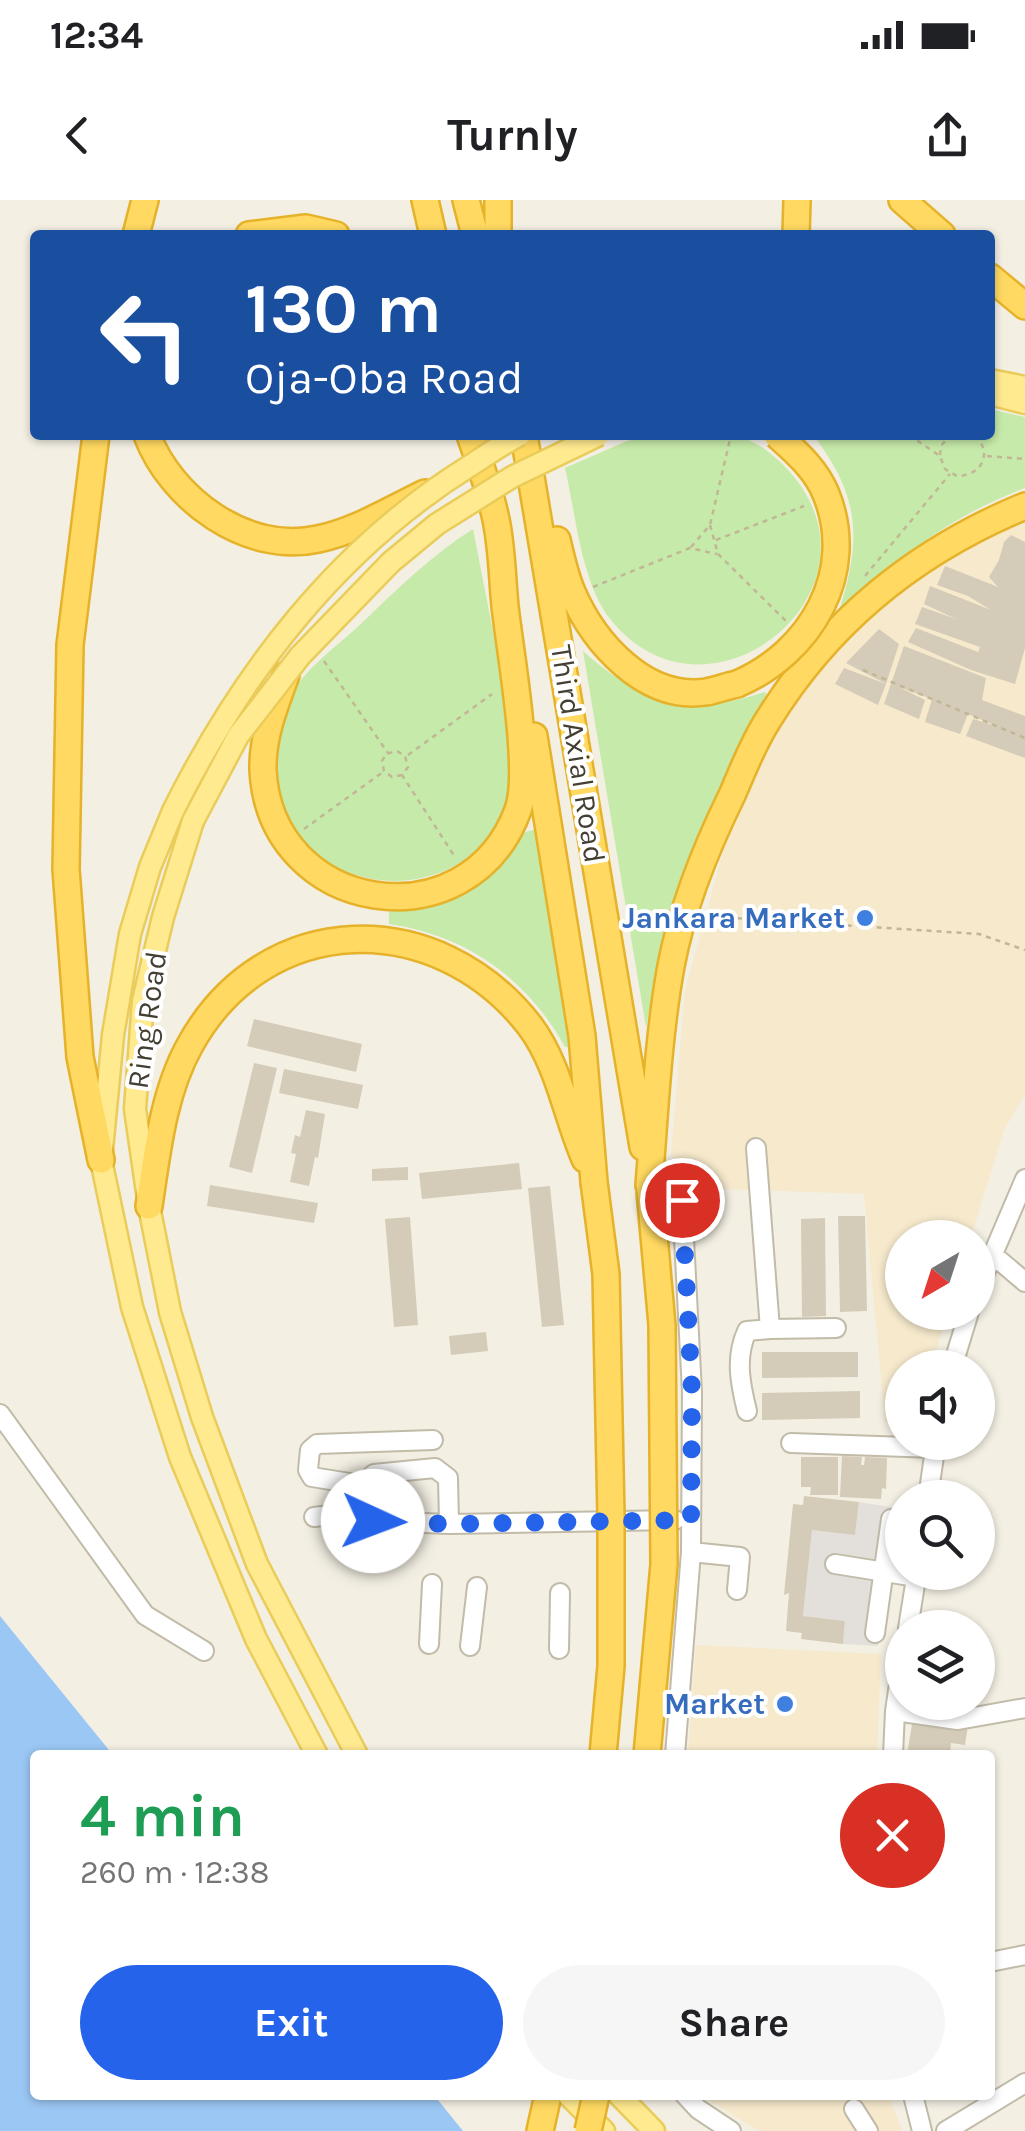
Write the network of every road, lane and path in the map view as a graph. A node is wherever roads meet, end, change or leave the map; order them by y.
1 (145, 200) edge
2 (425, 200) edge
3 (466, 200) edge
4 (498, 200) edge
5 (797, 200) edge
6 (902, 200) edge
7 (137, 230) edge
8 (290, 230) edge
9 (315, 230) edge
10 (432, 230) edge
11 (474, 230) edge
12 (498, 230) edge
13 (796, 230) edge
14 (936, 230) edge
15 (995, 281) edge
16 (1025, 306) edge
17 (995, 381) edge
18 (1025, 386) edge
19 (995, 395) edge
20 (1025, 402) edge
21 (95, 440) edge
22 (150, 440) edge
23 (475, 440) edge
24 (516, 440) edge
25 (525, 440) edge
26 (526, 440) edge
27 (588, 440) edge
28 (730, 440) edge
29 (782, 440) edge
30 (916, 440) edge
31 (946, 440) edge
32 (980, 440) edge
33 (940, 456) junction
34 (985, 456) junction
35 (1025, 459) edge
36 (429, 491) junction
37 (804, 506) dead end
38 (1025, 506) edge
39 (496, 517) junction
40 (710, 525) junction
41 (714, 541) junction
42 (690, 548) junction
43 (592, 588) dead end
44 (323, 660) dead end
45 (863, 670) dead end
46 (286, 674) junction
47 (492, 694) dead end
48 (1025, 738) edge
49 (388, 753) junction
50 (406, 756) junction
51 (384, 771) junction
52 (402, 775) junction
53 (297, 834) dead end
54 (471, 862) junction
55 (717, 916) dead end
56 (1025, 950) edge
57 (756, 1148) dead end
58 (101, 1160) junction
59 (1025, 1179) edge
60 (594, 1182) junction
61 (650, 1188) junction
62 (682, 1200) dead end
63 (149, 1206) junction
64 (995, 1250) edge
65 (995, 1257) edge
66 (1025, 1282) edge
67 (836, 1328) dead end
68 (770, 1329) junction
69 (746, 1411) dead end
70 (0, 1414) edge
71 (433, 1440) dead end
72 (790, 1443) dead end
73 (885, 1444) edge
74 (362, 1485) junction
75 (362, 1511) junction
76 (314, 1517) dead end
77 (691, 1520) junction
78 (449, 1524) junction
79 (690, 1552) junction
80 (834, 1564) dead end
81 (885, 1564) edge
82 (884, 1572) junction
83 (432, 1584) dead end
84 (477, 1587) dead end
85 (737, 1590) dead end
86 (560, 1593) dead end
87 (875, 1633) dead end
88 (429, 1644) dead end
89 (470, 1646) dead end
90 (559, 1649) dead end
91 (204, 1652) dead end
92 (1025, 1708) edge
93 (995, 1713) edge
94 (895, 1720) edge
95 (314, 1750) edge
96 (354, 1750) edge
97 (604, 1750) edge
98 (648, 1750) edge
99 (675, 1750) edge
100 (894, 1750) edge
101 (1025, 1955) edge
102 (995, 1961) edge
103 (1025, 2083) edge
104 (547, 2100) edge
105 (573, 2100) edge
106 (595, 2100) edge
107 (623, 2100) edge
108 (690, 2100) edge
109 (915, 2100) edge
110 (854, 2109) dead end
111 (647, 2124) edge
112 (540, 2131) edge
113 (588, 2131) edge
114 (604, 2131) edge
115 (731, 2131) edge
116 (868, 2131) edge
117 (922, 2131) edge
118 (946, 2131) edge

1 - 7 highway
2 - 10 highway
3 - 11 highway
4 - 12 highway
5 - 13 highway
6 - 14 highway
8 - 9 highway
15 - 16 highway
17 - 18 main road
19 - 20 main road
21 - 58 highway
22 - 36 highway, bridge
23 - 39 highway, Third Axial Road
24 - 36 main road, bridge
25 - 61 highway, Third Axial Road
26 - 29 highway, bridge
27 - 46 main road, Ring Road, bridge
28 - 40 path
30 - 33 path
31 - 33 path
32 - 34 path
33 - 34 path
34 - 35 path
36 - 58 main road, bridge
37 - 41 path
38 - 61 highway
39 - 54 highway
39 - 60 highway, Third Axial Road
40 - 41 path
40 - 42 path
41 - 42 path
42 - 43 path
44 - 49 path
45 - 48 path
46 - 54 highway
46 - 63 main road, Ring Road, bridge
47 - 50 path
49 - 50 path
49 - 51 path
50 - 52 path
51 - 52 path
51 - 53 path
52 - 54 path
55 - 56 path
57 - 68 street
58 - 95 main road
59 - 64 street
60 - 63 highway
60 - 97 highway, bridge
61 - 98 highway, bridge
62 - 77 street
63 - 96 main road, Ring Road
65 - 66 street
67 - 68 street
68 - 69 street
70 - 91 street
71 - 74 street
72 - 73 street
74 - 75 street
74 - 78 street
75 - 76 street
75 - 78 street
77 - 78 street
77 - 79 street
79 - 85 street
79 - 99 street
80 - 82 street
81 - 82 street
82 - 87 street
83 - 88 street
84 - 89 street
86 - 90 street
92 - 93 street
94 - 100 street
101 - 102 street
103 - 118 street
104 - 112 highway
105 - 114 main road
106 - 113 highway, bridge
107 - 111 main road
108 - 115 street
109 - 117 street
110 - 116 street

